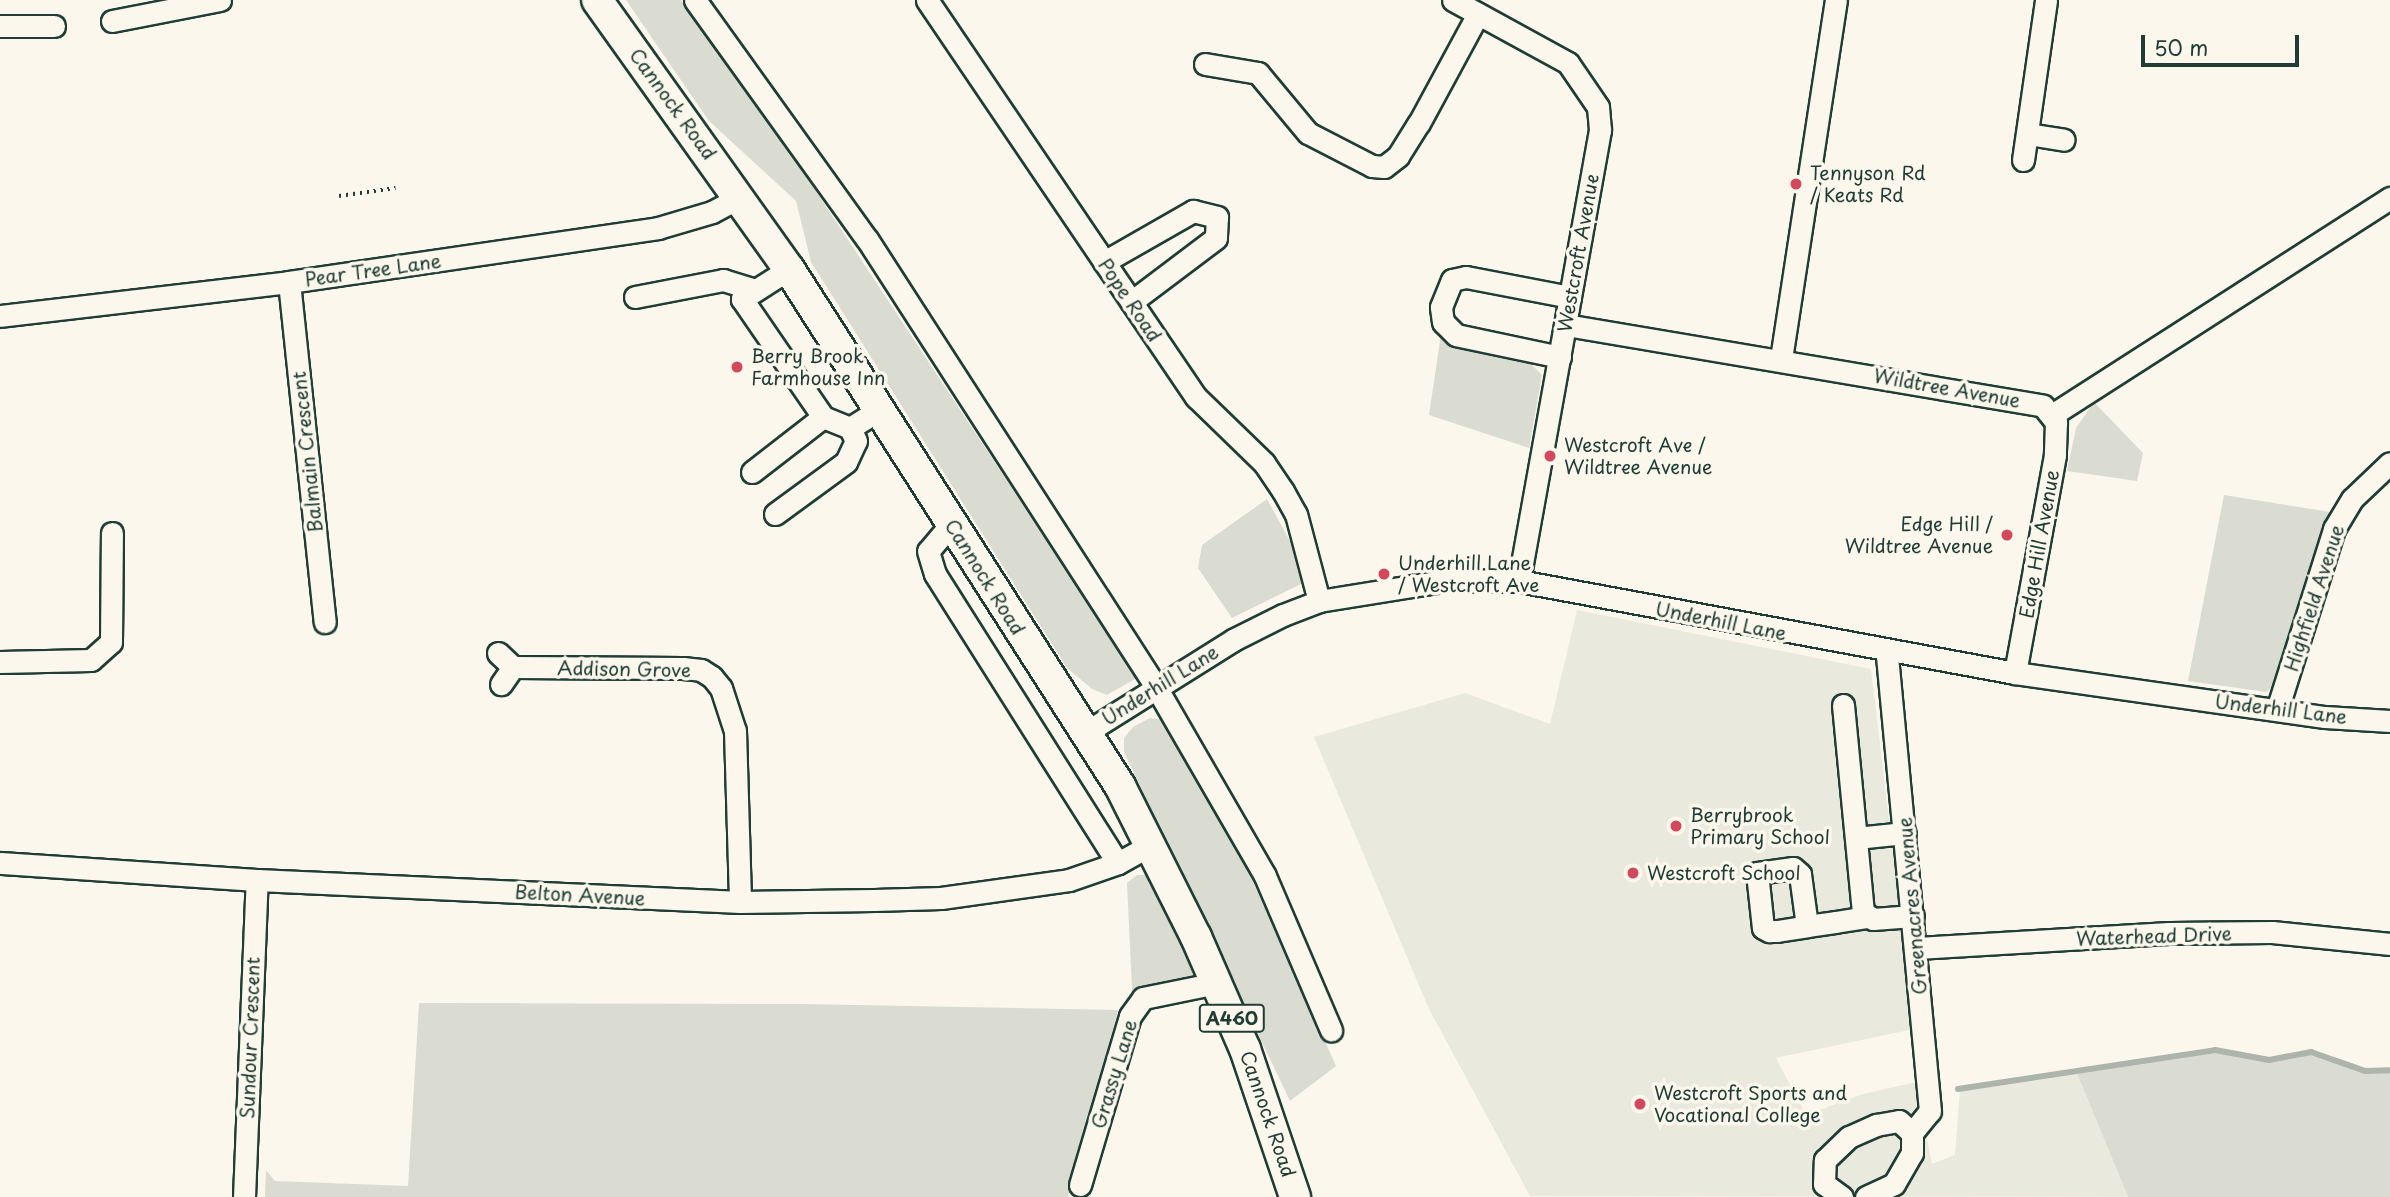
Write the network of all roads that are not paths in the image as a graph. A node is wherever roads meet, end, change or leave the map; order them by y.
1 (219, 0) edge
2 (597, 0) edge
3 (695, 0) edge
4 (927, 0) edge
5 (1453, 0) edge
6 (1836, 0) edge
7 (2046, 0) edge
8 (179, 3) edge
9 (1478, 14) junction
10 (112, 21) dead end
11 (0, 26) edge
12 (54, 26) dead end
13 (1205, 64) dead end
14 (2028, 134) junction
15 (2064, 140) dead end
16 (2023, 160) dead end
17 (740, 197) junction
18 (2390, 198) edge
19 (1104, 262) junction
20 (789, 269) junction
21 (289, 282) junction
22 (756, 290) junction
23 (635, 297) dead end
24 (1570, 297) junction
25 (1131, 302) junction
26 (0, 316) edge
27 (1566, 325) junction
28 (1560, 357) junction
29 (1781, 359) junction
30 (878, 410) junction
31 (2052, 415) junction
32 (823, 417) junction
33 (850, 428) junction
34 (2390, 463) edge
35 (752, 472) dead end
36 (775, 514) dead end
37 (951, 524) junction
38 (112, 533) dead end
39 (1519, 581) junction
40 (1319, 601) junction
41 (325, 622) dead end
42 (1887, 653) junction
43 (0, 662) edge
44 (504, 668) dead end
45 (2015, 673) junction
46 (1156, 687) junction
47 (1843, 705) dead end
48 (2277, 710) junction
49 (2390, 721) edge
50 (1085, 733) junction
51 (1905, 833) junction
52 (1856, 838) junction
53 (1152, 844) junction
54 (0, 863) edge
55 (1118, 863) junction
56 (257, 880) junction
57 (740, 902) junction
58 (1913, 915) junction
59 (1867, 917) junction
60 (1807, 926) dead end
61 (2390, 944) edge
62 (1917, 948) junction
63 (1217, 983) junction
64 (1331, 1031) dead end
65 (1912, 1143) junction
66 (1080, 1185) dead end
67 (244, 1197) edge
68 (1295, 1197) edge
69 (1842, 1197) edge
70 (1866, 1197) edge

1 - 8 street
2 - 17 highway, Cannock Road / A460
3 - 46 street
4 - 19 street, Pope Road
5 - 9 street, Westcroft Avenue
6 - 29 street
7 - 14 street
8 - 10 street
9 - 13 street
9 - 24 street, Westcroft Avenue
11 - 12 street
14 - 15 street
14 - 16 street
17 - 20 highway, Cannock Road / A460
17 - 21 street, Pear Tree Lane
18 - 31 street
19 - 25 street, Pope Road
19 - 25 street
20 - 22 street
20 - 30 highway, Cannock Road / A460
21 - 26 street, Pear Tree Lane
21 - 41 street, Balmain Crescent
22 - 23 street
22 - 32 street
24 - 27 street, Westcroft Avenue
24 - 28 street
25 - 40 street, Pope Road
27 - 28 street, Westcroft Avenue
27 - 29 street, Wildtree Avenue
28 - 39 street, Westcroft Avenue
29 - 31 street, Wildtree Avenue
30 - 33 street
30 - 37 highway, Cannock Road / A460
31 - 45 street, Edge Hill Avenue
32 - 33 street
32 - 35 street
33 - 36 street
34 - 48 street, Highfield Avenue
37 - 50 highway, Cannock Road / A460
37 - 55 street
38 - 43 street
39 - 40 street, Underhill Lane
39 - 42 street, Underhill Lane
40 - 46 street, Underhill Lane
42 - 45 street, Underhill Lane
42 - 51 street, Greenacres Avenue
44 - 57 street, Addison Grove
45 - 48 street, Underhill Lane
46 - 50 street, Underhill Lane
46 - 64 street
47 - 52 street
48 - 49 street, Underhill Lane
50 - 53 highway, Cannock Road / A460
51 - 52 street
51 - 58 street, Greenacres Avenue
52 - 59 street
53 - 55 street, Belton Avenue
53 - 63 highway, Cannock Road / A460
54 - 56 street, Belton Avenue
55 - 57 street, Belton Avenue
56 - 57 street, Belton Avenue
56 - 67 street, Sundour Crescent
58 - 59 street
58 - 62 street, Greenacres Avenue
59 - 60 street
61 - 62 street, Waterhead Drive
62 - 65 street, Greenacres Avenue
63 - 66 street, Grassy Lane
63 - 68 highway, Cannock Road / A460
65 - 69 street
65 - 70 street, Greenacres Avenue

